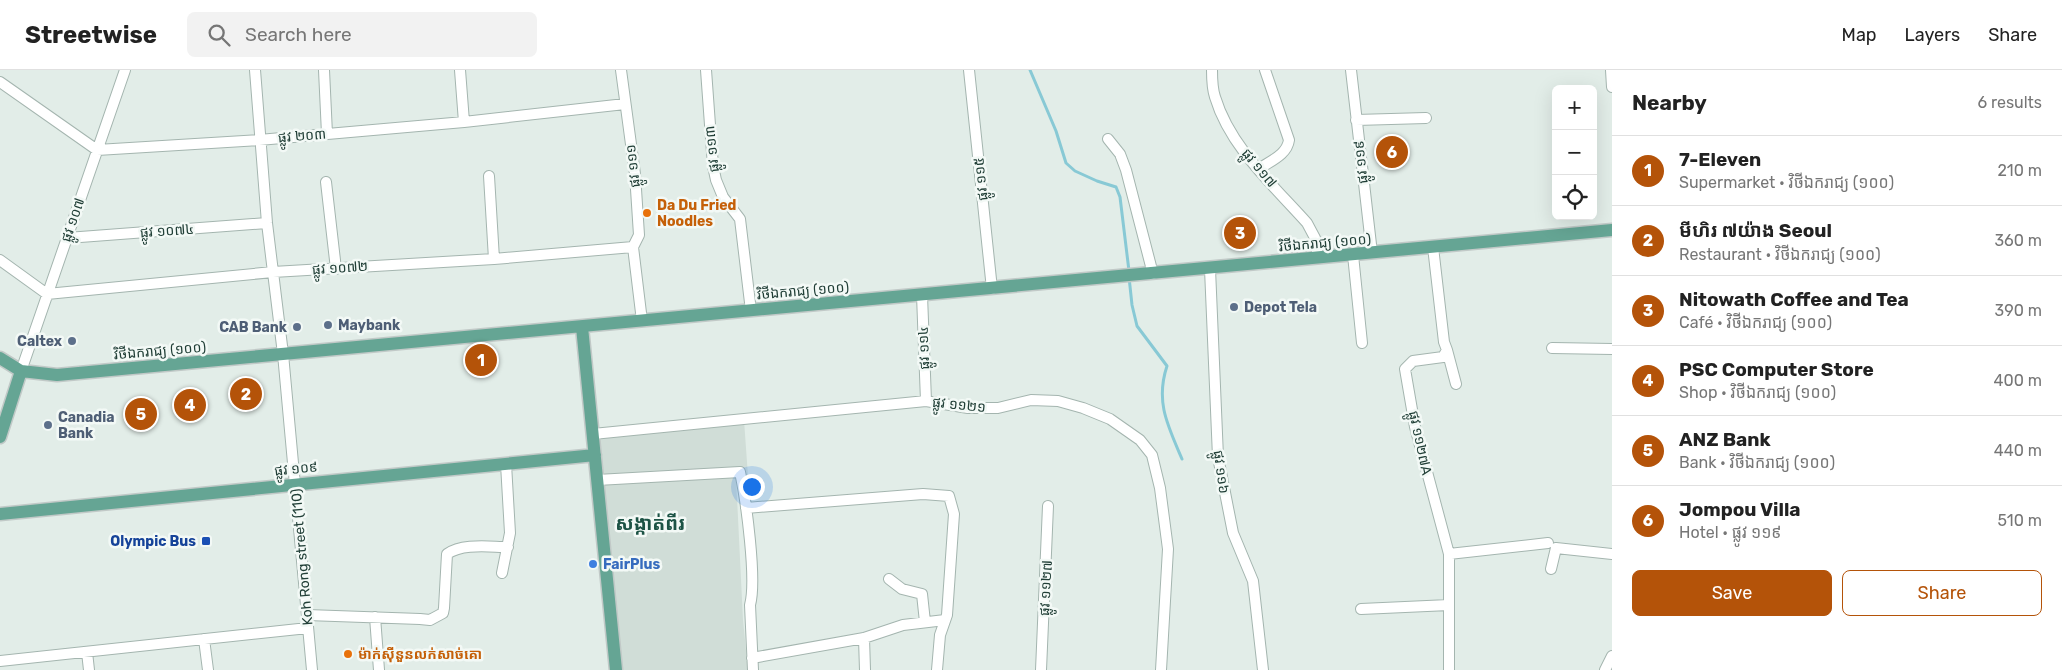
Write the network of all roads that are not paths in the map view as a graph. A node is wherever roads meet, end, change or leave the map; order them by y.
1 (125, 70) edge
2 (255, 70) edge
3 (324, 70) edge
4 (460, 70) edge
5 (621, 70) edge
6 (706, 70) edge
7 (969, 70) edge
8 (1212, 70) edge
9 (1265, 70) edge
10 (1351, 70) edge
11 (1611, 70) edge
12 (0, 82) edge
13 (1612, 87) edge
14 (625, 104) junction
15 (1426, 118) dead end
16 (1356, 120) junction
17 (464, 122) junction
18 (326, 134) junction
19 (259, 140) junction
20 (1108, 140) dead end
21 (97, 150) junction
22 (1259, 169) junction
23 (488, 176) dead end
24 (326, 182) dead end
25 (266, 223) junction
26 (1612, 230) edge
27 (66, 238) junction
28 (633, 247) junction
29 (1433, 247) junction
30 (1372, 253) junction
31 (1353, 255) junction
32 (1318, 258) junction
33 (494, 259) junction
34 (0, 260) edge
35 (336, 269) junction
36 (1210, 269) junction
37 (273, 272) junction
38 (1153, 274) junction
39 (992, 289) junction
40 (47, 294) junction
41 (922, 295) junction
42 (751, 311) junction
43 (642, 321) junction
44 (582, 327) junction
45 (1362, 343) dead end
46 (1552, 348) dead end
47 (1612, 349) edge
48 (1447, 350) junction
49 (284, 354) junction
50 (0, 358) edge
51 (20, 371) junction
52 (1456, 384) dead end
53 (926, 401) junction
54 (593, 434) junction
55 (0, 437) edge
56 (595, 455) junction
57 (506, 464) junction
58 (597, 480) junction
59 (295, 484) junction
60 (1048, 506) dead end
61 (746, 508) junction
62 (0, 514) edge
63 (1548, 544) dead end
64 (508, 547) junction
65 (1449, 554) junction
66 (1612, 554) edge
67 (1551, 569) dead end
68 (502, 573) dead end
69 (890, 580) dead end
70 (1449, 605) junction
71 (1362, 609) dead end
72 (307, 615) junction
73 (375, 617) junction
74 (945, 620) junction
75 (924, 622) junction
76 (308, 628) junction
77 (864, 638) junction
78 (204, 639) junction
79 (87, 652) junction
80 (1612, 656) edge
81 (752, 658) junction
82 (0, 661) edge
83 (89, 670) edge
84 (208, 670) edge
85 (312, 670) edge
86 (379, 670) edge
87 (616, 670) edge
88 (753, 670) edge
89 (865, 670) edge
90 (937, 670) edge
91 (1041, 670) edge
92 (1161, 670) edge
93 (1263, 670) edge
94 (1449, 670) edge
95 (1606, 670) edge

1 - 21 street, ផ្លូវ ១០៧
2 - 19 street
3 - 18 street
4 - 17 street
5 - 14 street, ផ្លូវ ១១១
6 - 42 street, ផ្លូវ ១១៣
7 - 39 street, ផ្លូវ ១១៥
8 - 22 street, ផ្លូវ ១១៧
9 - 22 street
10 - 16 street, ផ្លូវ ១១៩
11 - 13 street
12 - 21 street
14 - 17 street, ផ្លូវ ២០៣
14 - 28 street, ផ្លូវ ១១១
15 - 16 street
16 - 30 street, ផ្លូវ ១១៩
17 - 18 street, ផ្លូវ ២០៣
18 - 19 street, ផ្លូវ ២០៣
19 - 21 street, ផ្លូវ ២០៣
19 - 25 street
20 - 38 street
21 - 27 street, ផ្លូវ ១០៧
22 - 32 street, ផ្លូវ ១១៧
23 - 33 street
24 - 35 street
25 - 27 street, ផ្លូវ ១០៧៤
25 - 37 street
26 - 29 main road, វិថីឯករាជ្យ (១០០)
27 - 40 street, ផ្លូវ ១០៧
28 - 33 street, ផ្លូវ ១០៧២
28 - 43 street, ផ្លូវ ១១១
29 - 30 main road, វិថីឯករាជ្យ (១០០)
29 - 48 street
30 - 31 main road, វិថីឯករាជ្យ (១០០)
31 - 32 main road, វិថីឯករាជ្យ (១០០)
31 - 45 street
32 - 36 main road, វិថីឯករាជ្យ (១០០)
33 - 35 street, ផ្លូវ ១០៧២
34 - 40 street
35 - 37 street, ផ្លូវ ១០៧២
36 - 38 main road, វិថីឯករាជ្យ (១០០)
36 - 93 street, ផ្លូវ ១១៦
37 - 40 street, ផ្លូវ ១០៧២
37 - 49 street
38 - 39 main road, វិថីឯករាជ្យ (១០០)
39 - 41 main road, វិថីឯករាជ្យ (១០០)
40 - 51 street, ផ្លូវ ១០៧
41 - 42 main road, វិថីឯករាជ្យ (១០០)
41 - 53 street, ផ្លូវ ១១៤
42 - 43 main road, វិថីឯករាជ្យ (១០០)
43 - 44 main road, វិថីឯករាជ្យ (១០០)
44 - 49 main road, វិថីឯករាជ្យ (១០០)
44 - 54 main road
46 - 47 street
48 - 52 street
48 - 65 street, ផ្លូវ ១១២៧A
49 - 51 main road, វិថីឯករាជ្យ (១០០)
49 - 59 street, Koh Rong street (110)
50 - 51 main road, វិថីឯករាជ្យ (១០០)
51 - 55 main road
53 - 54 street, ផ្លូវ ១១២១
53 - 92 street, ផ្លូវ ១១២១
54 - 56 main road
56 - 57 main road, ផ្លូវ ១០៩
56 - 58 main road
57 - 59 main road, ផ្លូវ ១០៩
57 - 64 street
58 - 61 street
58 - 87 main road
59 - 62 main road, ផ្លូវ ១០៩
59 - 72 street, Koh Rong street (110)
60 - 91 street, ផ្លូវ ១១២៧
61 - 74 street
61 - 81 street
63 - 65 street
64 - 68 street
64 - 73 street
65 - 70 street, ផ្លូវ ១១២៧A
66 - 67 street
69 - 75 street
70 - 71 street
70 - 94 street, ផ្លូវ ១១២៧A
72 - 73 street
72 - 76 street, Koh Rong street (110)
73 - 86 street
74 - 75 street
74 - 90 street
75 - 77 street
76 - 78 street
76 - 85 street, Koh Rong street (110)
77 - 81 street
77 - 89 street
78 - 79 street
78 - 84 street
79 - 82 street
79 - 83 street
80 - 95 street
81 - 88 street

